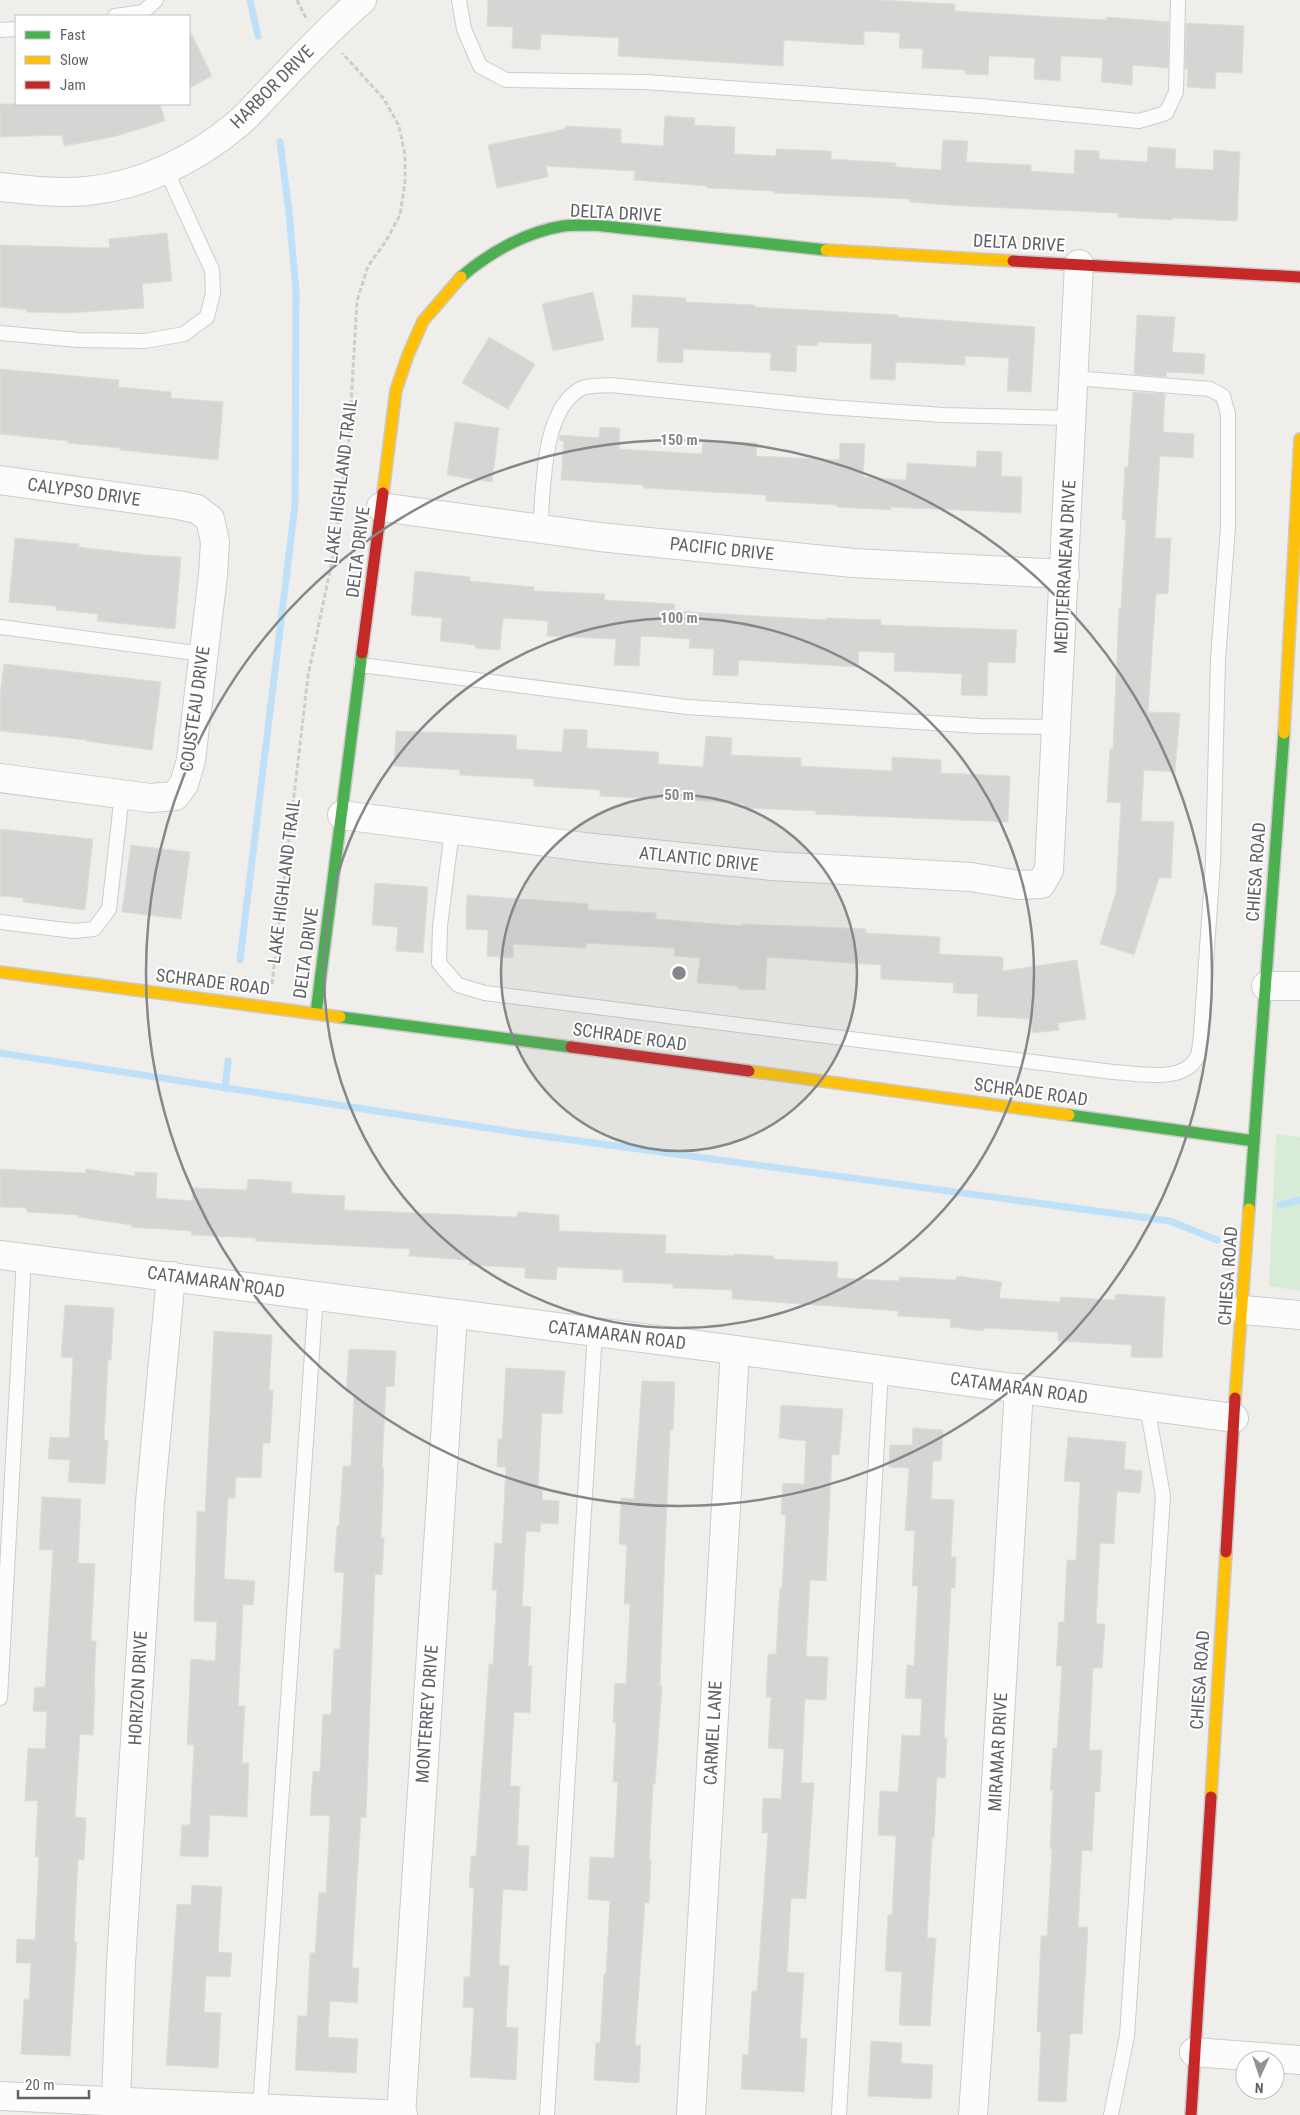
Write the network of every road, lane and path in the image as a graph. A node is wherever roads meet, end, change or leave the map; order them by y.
1 (156, 0) edge
2 (297, 0) edge
3 (362, 0) edge
4 (459, 0) edge
5 (1178, 0) edge
6 (122, 15) edge
7 (15, 29) edge
8 (0, 30) edge
9 (324, 35) junction
10 (166, 170) junction
11 (0, 187) edge
12 (1079, 264) junction
13 (1300, 277) edge
14 (0, 333) edge
15 (1074, 378) junction
16 (1072, 418) junction
17 (1300, 439) edge
18 (0, 480) edge
19 (168, 503) joint
20 (381, 507) junction
21 (540, 529) junction
22 (1065, 574) junction
23 (0, 627) edge
24 (203, 654) junction
25 (361, 665) junction
26 (1293, 689) edge
27 (1057, 727) junction
28 (0, 778) edge
29 (122, 794) junction
30 (342, 815) junction
31 (452, 830) junction
32 (1049, 870) joint
33 (0, 922) edge
34 (0, 972) edge
35 (1266, 986) junction
36 (1300, 986) edge
37 (269, 1006) junction
38 (316, 1012) junction
39 (1254, 1141) junction
40 (12, 1256) edge
41 (172, 1276) junction
42 (316, 1295) junction
43 (1243, 1310) junction
44 (453, 1314) junction
45 (1300, 1315) edge
46 (595, 1332) junction
47 (735, 1350) junction
48 (882, 1370) junction
49 (1019, 1388) junction
50 (1148, 1406) junction
51 (1234, 1418) junction
52 (0, 1698) edge
53 (1194, 2052) junction
54 (1300, 2060) edge
55 (0, 2096) edge
56 (116, 2101) junction
57 (260, 2108) junction
58 (144, 2109) edge
59 (402, 2115) edge
60 (547, 2115) edge
61 (691, 2115) edge
62 (840, 2115) edge
63 (973, 2115) edge
64 (1112, 2115) edge
65 (1192, 2115) edge

1 - 6 lane
2 - 9 path, LAKE HIGHLAND TRAIL
3 - 9 street, HARBOR DRIVE
4 - 5 lane
7 - 8 lane
9 - 10 street, HARBOR DRIVE
9 - 37 path, LAKE HIGHLAND TRAIL
10 - 11 street, HARBOR DRIVE
10 - 14 lane
12 - 13 street, DELTA DRIVE
12 - 15 street, MEDITERRANEAN DRIVE
12 - 20 street, DELTA DRIVE
15 - 16 street, MEDITERRANEAN DRIVE
15 - 31 lane
16 - 21 lane
16 - 22 street, MEDITERRANEAN DRIVE
17 - 26 street, CHIESA ROAD
18 - 19 street, CALYPSO DRIVE
19 - 24 street, COUSTEAU DRIVE
20 - 21 street, PACIFIC DRIVE
20 - 25 street, DELTA DRIVE
21 - 22 street, PACIFIC DRIVE
22 - 27 street, MEDITERRANEAN DRIVE
23 - 24 lane
24 - 29 street, COUSTEAU DRIVE
25 - 27 lane
25 - 30 street, DELTA DRIVE
26 - 35 street, CHIESA ROAD
27 - 32 street, MEDITERRANEAN DRIVE
28 - 29 street, COUSTEAU DRIVE
29 - 33 lane
30 - 31 street, ATLANTIC DRIVE
30 - 38 street, DELTA DRIVE
31 - 32 street, ATLANTIC DRIVE
34 - 37 street, SCHRADE ROAD
35 - 36 street
35 - 39 street, CHIESA ROAD
37 - 38 street, SCHRADE ROAD
38 - 39 street, SCHRADE ROAD
39 - 43 street, CHIESA ROAD
40 - 41 street, CATAMARAN ROAD
40 - 52 lane
41 - 42 street, CATAMARAN ROAD
41 - 56 street, HORIZON DRIVE
42 - 44 street, CATAMARAN ROAD
42 - 57 lane
43 - 45 street
43 - 51 street, CHIESA ROAD
44 - 46 street, CATAMARAN ROAD
44 - 59 street, MONTERREY DRIVE
46 - 47 street, CATAMARAN ROAD
46 - 60 lane
47 - 48 street, CATAMARAN ROAD
47 - 61 street, CARMEL LANE
48 - 49 street, CATAMARAN ROAD
48 - 62 lane
49 - 50 street, CATAMARAN ROAD
49 - 63 street, MIRAMAR DRIVE
50 - 51 street, CATAMARAN ROAD
50 - 64 lane
51 - 53 street, CHIESA ROAD
53 - 54 street
53 - 65 street, CHIESA ROAD
55 - 56 street
56 - 58 street
57 - 58 street
57 - 59 street

